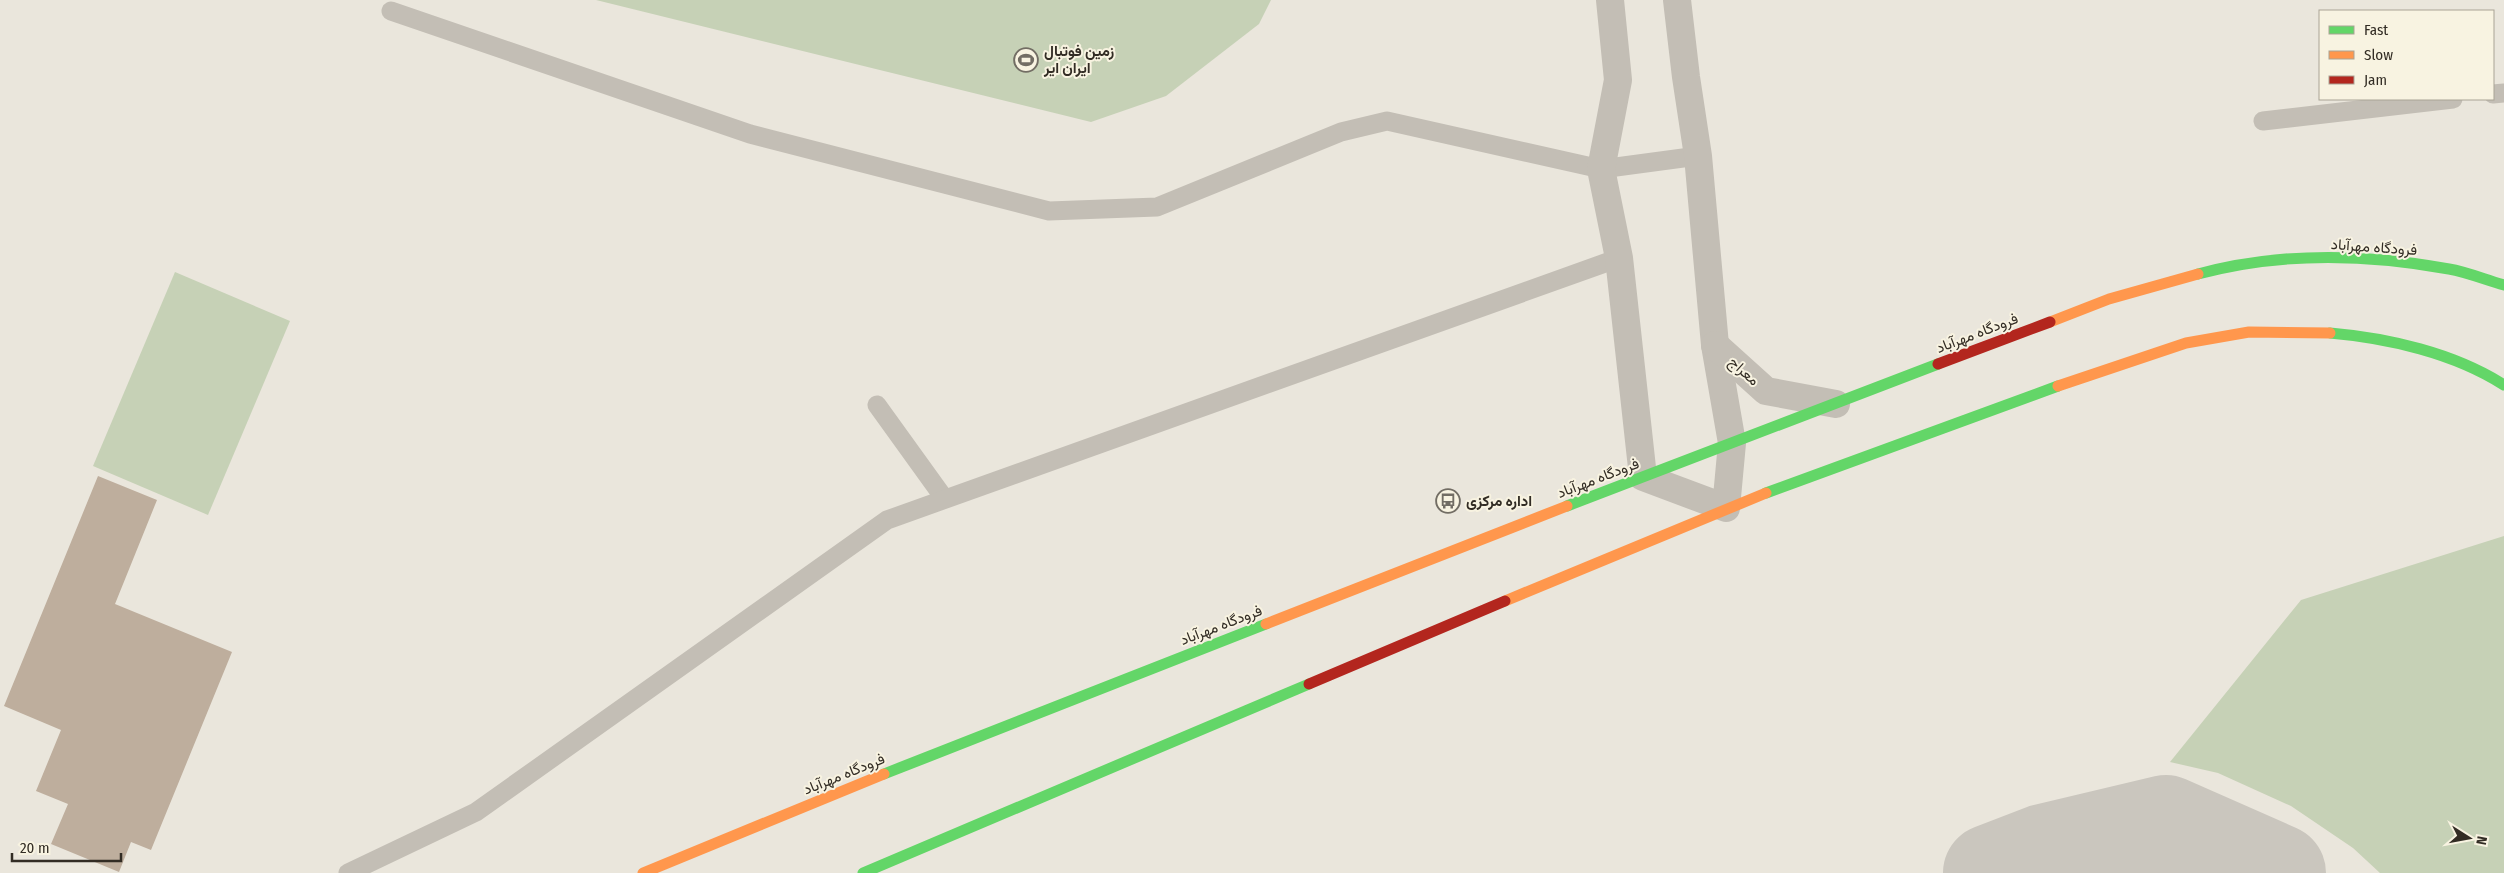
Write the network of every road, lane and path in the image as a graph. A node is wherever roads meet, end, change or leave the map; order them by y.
1 (1610, 0) edge
2 (1677, 0) edge
3 (391, 12) dead end
4 (2444, 100) edge
5 (2262, 121) dead end
6 (1698, 156) junction
7 (1601, 169) junction
8 (1619, 258) junction
9 (2504, 285) edge
10 (1715, 345) junction
11 (2504, 385) edge
12 (1836, 404) junction
13 (878, 405) dead end
14 (1732, 443) junction
15 (1643, 477) junction
16 (944, 498) junction
17 (1726, 508) junction
18 (348, 873) edge
19 (643, 873) edge
20 (863, 873) edge

1 - 7 street
2 - 6 street
3 - 7 lane
4 - 5 lane
6 - 7 lane
6 - 10 street
7 - 8 street
8 - 15 street
8 - 16 lane
9 - 12 main road, فرودگاه مهرآباد
10 - 12 street, معراج
10 - 14 street
11 - 17 main road
12 - 14 main road, فرودگاه مهرآباد
13 - 16 lane
14 - 15 main road, فرودگاه مهرآباد
14 - 17 street
15 - 17 street
15 - 19 main road, فرودگاه مهرآباد
16 - 18 lane
17 - 20 main road

